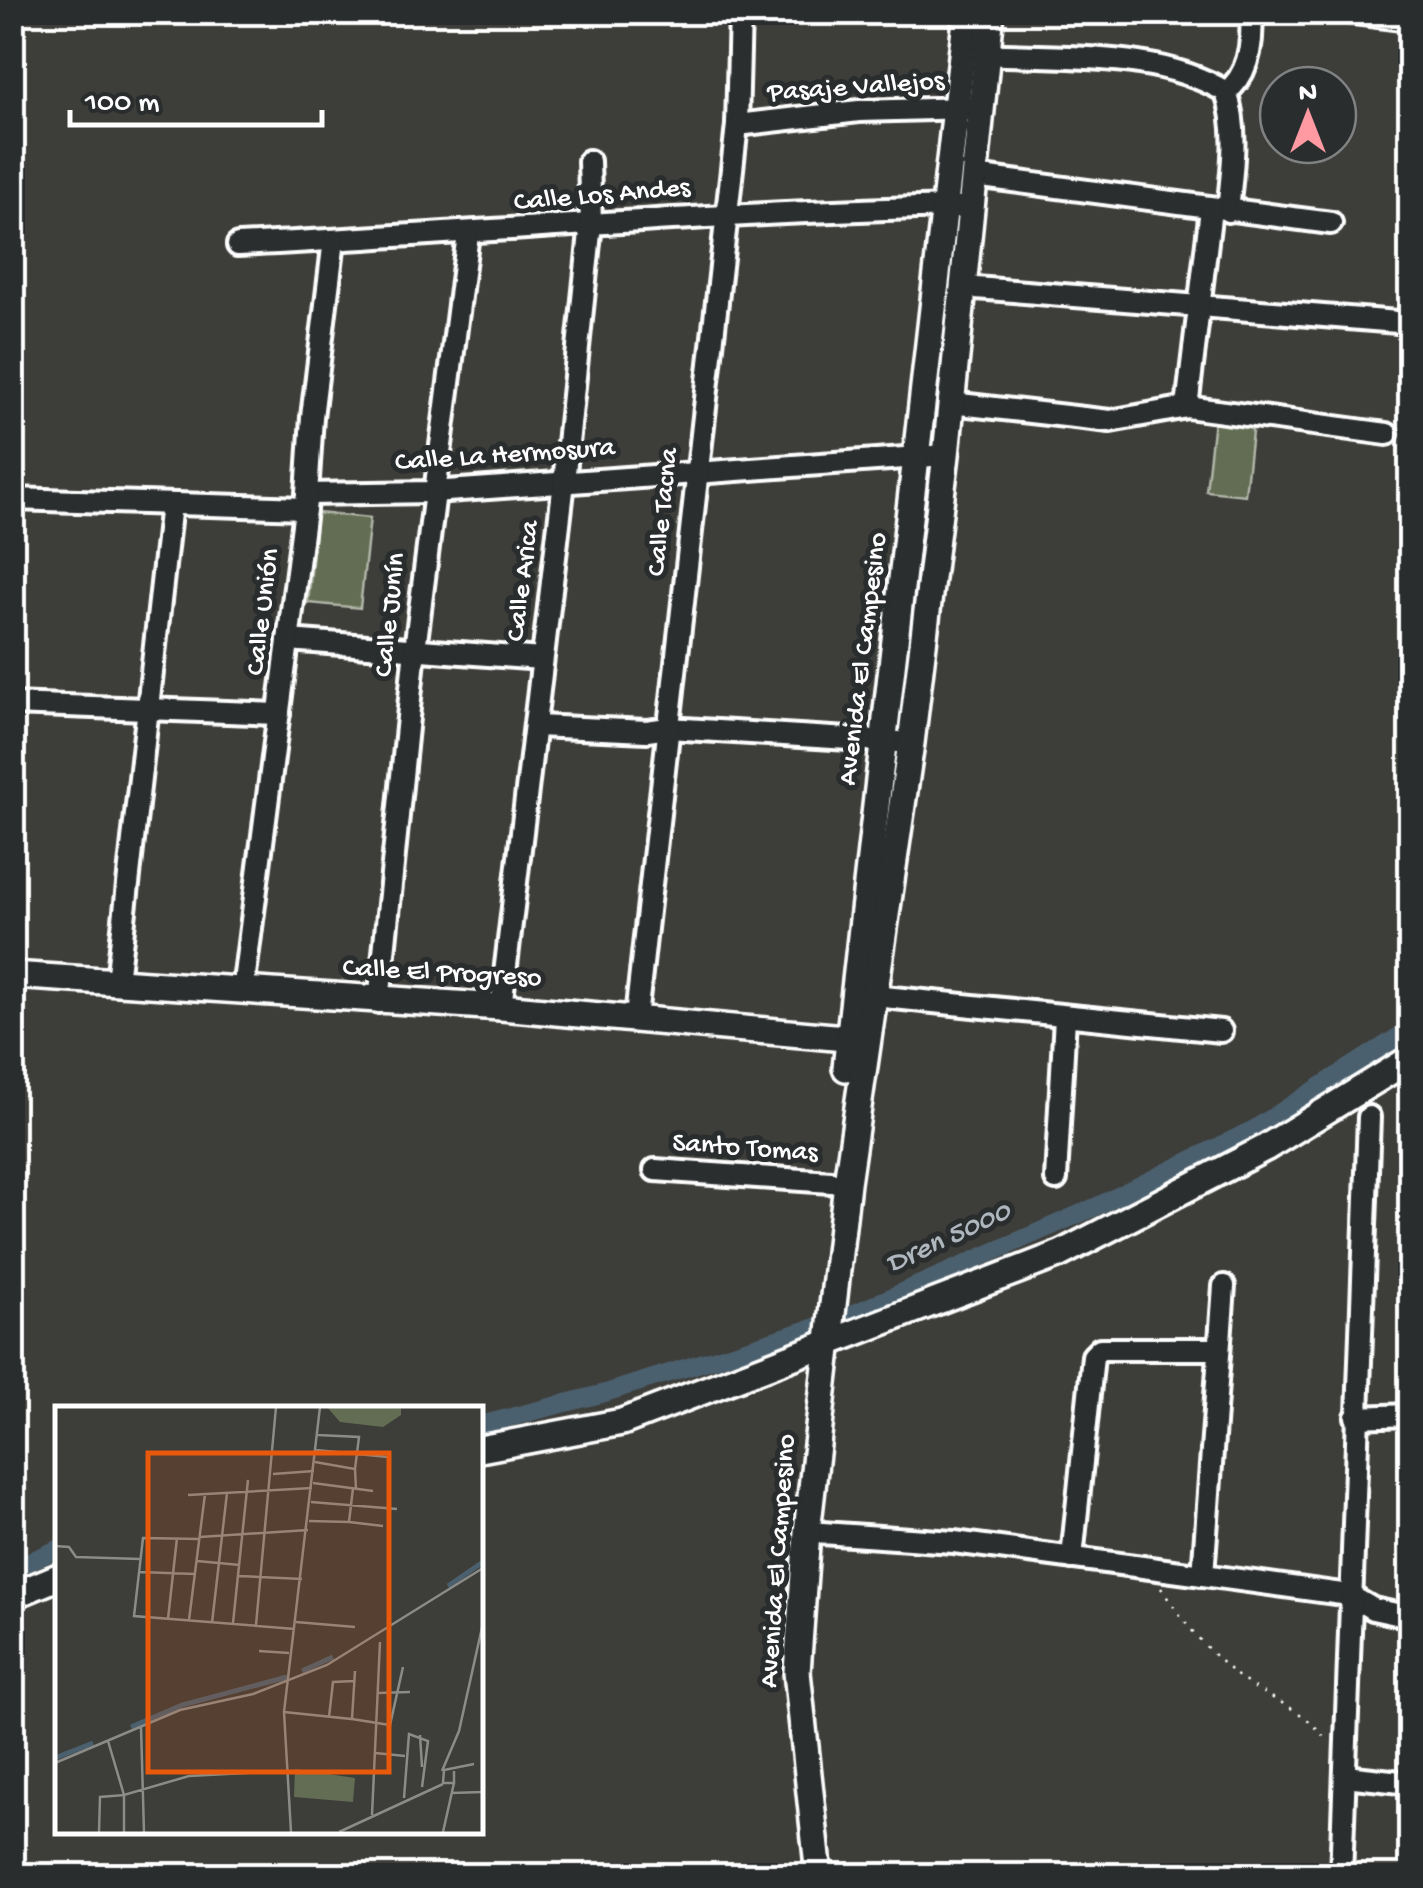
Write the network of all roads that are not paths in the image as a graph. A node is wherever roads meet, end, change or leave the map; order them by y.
1 (740, 12) edge
2 (968, 12) edge
3 (992, 12) edge
4 (1251, 12) edge
5 (1347, 12) edge
6 (1410, 20) edge
7 (987, 54) junction
8 (1226, 92) junction
9 (969, 108) junction
10 (737, 125) junction
11 (589, 161) dead end
12 (974, 176) junction
13 (959, 206) junction
14 (1219, 210) junction
15 (724, 214) junction
16 (591, 223) junction
17 (1332, 223) dead end
18 (468, 234) junction
19 (334, 240) junction
20 (238, 245) dead end
21 (963, 287) junction
22 (1202, 308) junction
23 (1410, 323) edge
24 (951, 403) junction
25 (1187, 407) junction
26 (1387, 434) dead end
27 (946, 455) junction
28 (918, 457) junction
29 (696, 470) junction
30 (564, 482) junction
31 (433, 492) junction
32 (12, 499) edge
33 (306, 501) junction
34 (171, 504) junction
35 (288, 640) junction
36 (415, 649) junction
37 (542, 659) junction
38 (12, 704) edge
39 (145, 710) junction
40 (278, 714) junction
41 (536, 726) junction
42 (668, 728) junction
43 (885, 741) junction
44 (911, 743) junction
45 (12, 975) edge
46 (116, 982) junction
47 (244, 990) junction
48 (874, 996) junction
49 (378, 1002) junction
50 (501, 1007) junction
51 (1065, 1016) junction
52 (636, 1017) junction
53 (1222, 1030) dead end
54 (858, 1039) junction
55 (1410, 1060) edge
56 (1369, 1117) dead end
57 (656, 1170) dead end
58 (1056, 1179) dead end
59 (832, 1182) junction
60 (1224, 1286) dead end
61 (832, 1309) junction
62 (828, 1338) junction
63 (1218, 1349) junction
64 (1410, 1415) edge
65 (1356, 1417) junction
66 (482, 1449) edge
67 (806, 1532) junction
68 (1072, 1558) junction
69 (1203, 1575) junction
70 (55, 1577) edge
71 (1349, 1594) junction
72 (12, 1596) edge
73 (1410, 1617) edge
74 (1344, 1776) junction
75 (1410, 1783) edge
76 (819, 1876) edge
77 (1341, 1876) edge

1 - 10 street, Calle Tacna
2 - 9 street, Avenida El Campesino
3 - 7 street, Avenida El Campesino
4 - 8 street
5 - 6 street
7 - 8 street
7 - 9 street, Avenida El Campesino
8 - 14 street
9 - 10 street, Pasaje Vallejos
9 - 12 street, Avenida El Campesino
9 - 13 street, Avenida El Campesino
10 - 15 street, Calle Tacna
11 - 16 street, Calle Arica
12 - 13 street, Avenida El Campesino
12 - 14 street
13 - 15 street, Calle Los Andes
13 - 21 street, Avenida El Campesino
13 - 28 street, Avenida El Campesino
14 - 17 street
14 - 22 street
15 - 16 street, Calle Los Andes
15 - 29 street, Calle Tacna
16 - 18 street, Calle Los Andes
16 - 30 street, Calle Arica
18 - 19 street, Calle Los Andes
18 - 31 street, Calle Junín
19 - 20 street, Calle Los Andes
19 - 33 street, Calle Unión
21 - 22 street
21 - 24 street, Avenida El Campesino
22 - 23 street
22 - 25 street
24 - 25 street
24 - 27 street, Avenida El Campesino
25 - 26 street
27 - 28 street, Calle La Hermosura
27 - 44 street, Avenida El Campesino
28 - 29 street, Calle La Hermosura
28 - 43 street, Avenida El Campesino
29 - 30 street, Calle La Hermosura
29 - 42 street, Calle Tacna
30 - 31 street, Calle La Hermosura
30 - 37 street, Calle Arica
31 - 33 street, Calle La Hermosura
31 - 36 street, Calle Junín
32 - 34 street, Calle La Hermosura
33 - 34 street, Calle La Hermosura
33 - 35 street, Calle Unión
34 - 39 street
35 - 36 street
35 - 40 street, Calle Unión
36 - 37 street
36 - 49 street, Calle Junín
37 - 41 street, Calle Arica
38 - 39 street
39 - 40 street
39 - 46 street
40 - 47 street, Calle Unión
41 - 42 street
41 - 50 street, Calle Arica
42 - 43 street
42 - 52 street, Calle Tacna
43 - 44 street
43 - 54 street, Avenida El Campesino
44 - 48 street, Avenida El Campesino
45 - 46 street, Calle El Progreso
46 - 47 street, Calle El Progreso
47 - 49 street, Calle El Progreso
48 - 51 street
48 - 54 street, Avenida El Campesino
49 - 50 street, Calle El Progreso
50 - 52 street, Calle El Progreso
51 - 53 street
51 - 58 street
52 - 54 street, Calle El Progreso
54 - 59 street, Avenida El Campesino
54 - 61 street, Avenida El Campesino
55 - 62 street
56 - 65 street
57 - 59 street, Santo Tomas
59 - 61 street, Avenida El Campesino
60 - 63 street
61 - 62 street, Avenida El Campesino
62 - 66 street
62 - 67 street, Avenida El Campesino
63 - 68 street
63 - 69 street
64 - 65 street
65 - 71 street
67 - 68 street
67 - 76 street, Avenida El Campesino
68 - 69 street
69 - 71 street
70 - 72 street
71 - 73 street
71 - 74 street
74 - 75 street
74 - 77 street

